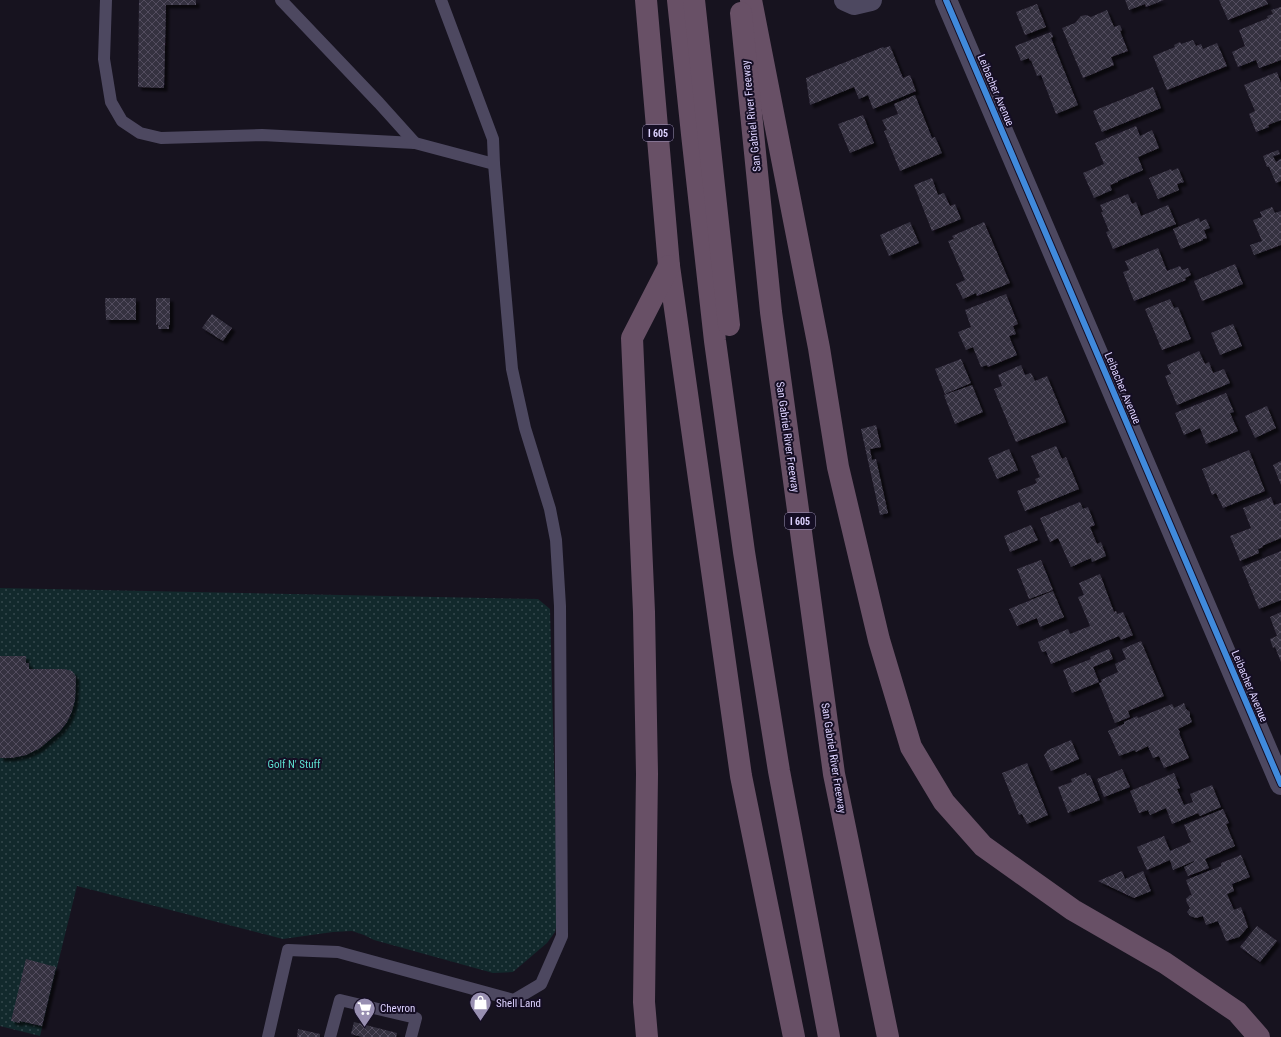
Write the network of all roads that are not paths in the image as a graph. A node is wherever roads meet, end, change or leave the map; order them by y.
1 (106, 0) edge
2 (280, 0) edge
3 (441, 0) edge
4 (646, 0) edge
5 (678, 0) edge
6 (694, 0) edge
7 (740, 0) edge
8 (751, 0) edge
9 (845, 0) edge
10 (871, 0) edge
11 (946, 0) edge
12 (415, 143) junction
13 (494, 164) junction
14 (669, 266) junction
15 (1281, 784) edge
16 (268, 1037) edge
17 (330, 1037) edge
18 (411, 1037) edge
19 (647, 1037) edge
20 (794, 1037) edge
21 (829, 1037) edge
22 (843, 1037) edge
23 (888, 1037) edge
24 (1260, 1037) edge

1 - 12 lane
2 - 12 lane
3 - 13 lane
4 - 14 highway, I 605
5 - 21 highway
6 - 22 highway
7 - 23 highway, San Gabriel River Freeway / I 605
8 - 24 highway
9 - 10 street
11 - 15 street, Leibacher Avenue
12 - 13 lane
13 - 16 lane
14 - 19 highway
14 - 20 highway, I 605
17 - 18 lane

